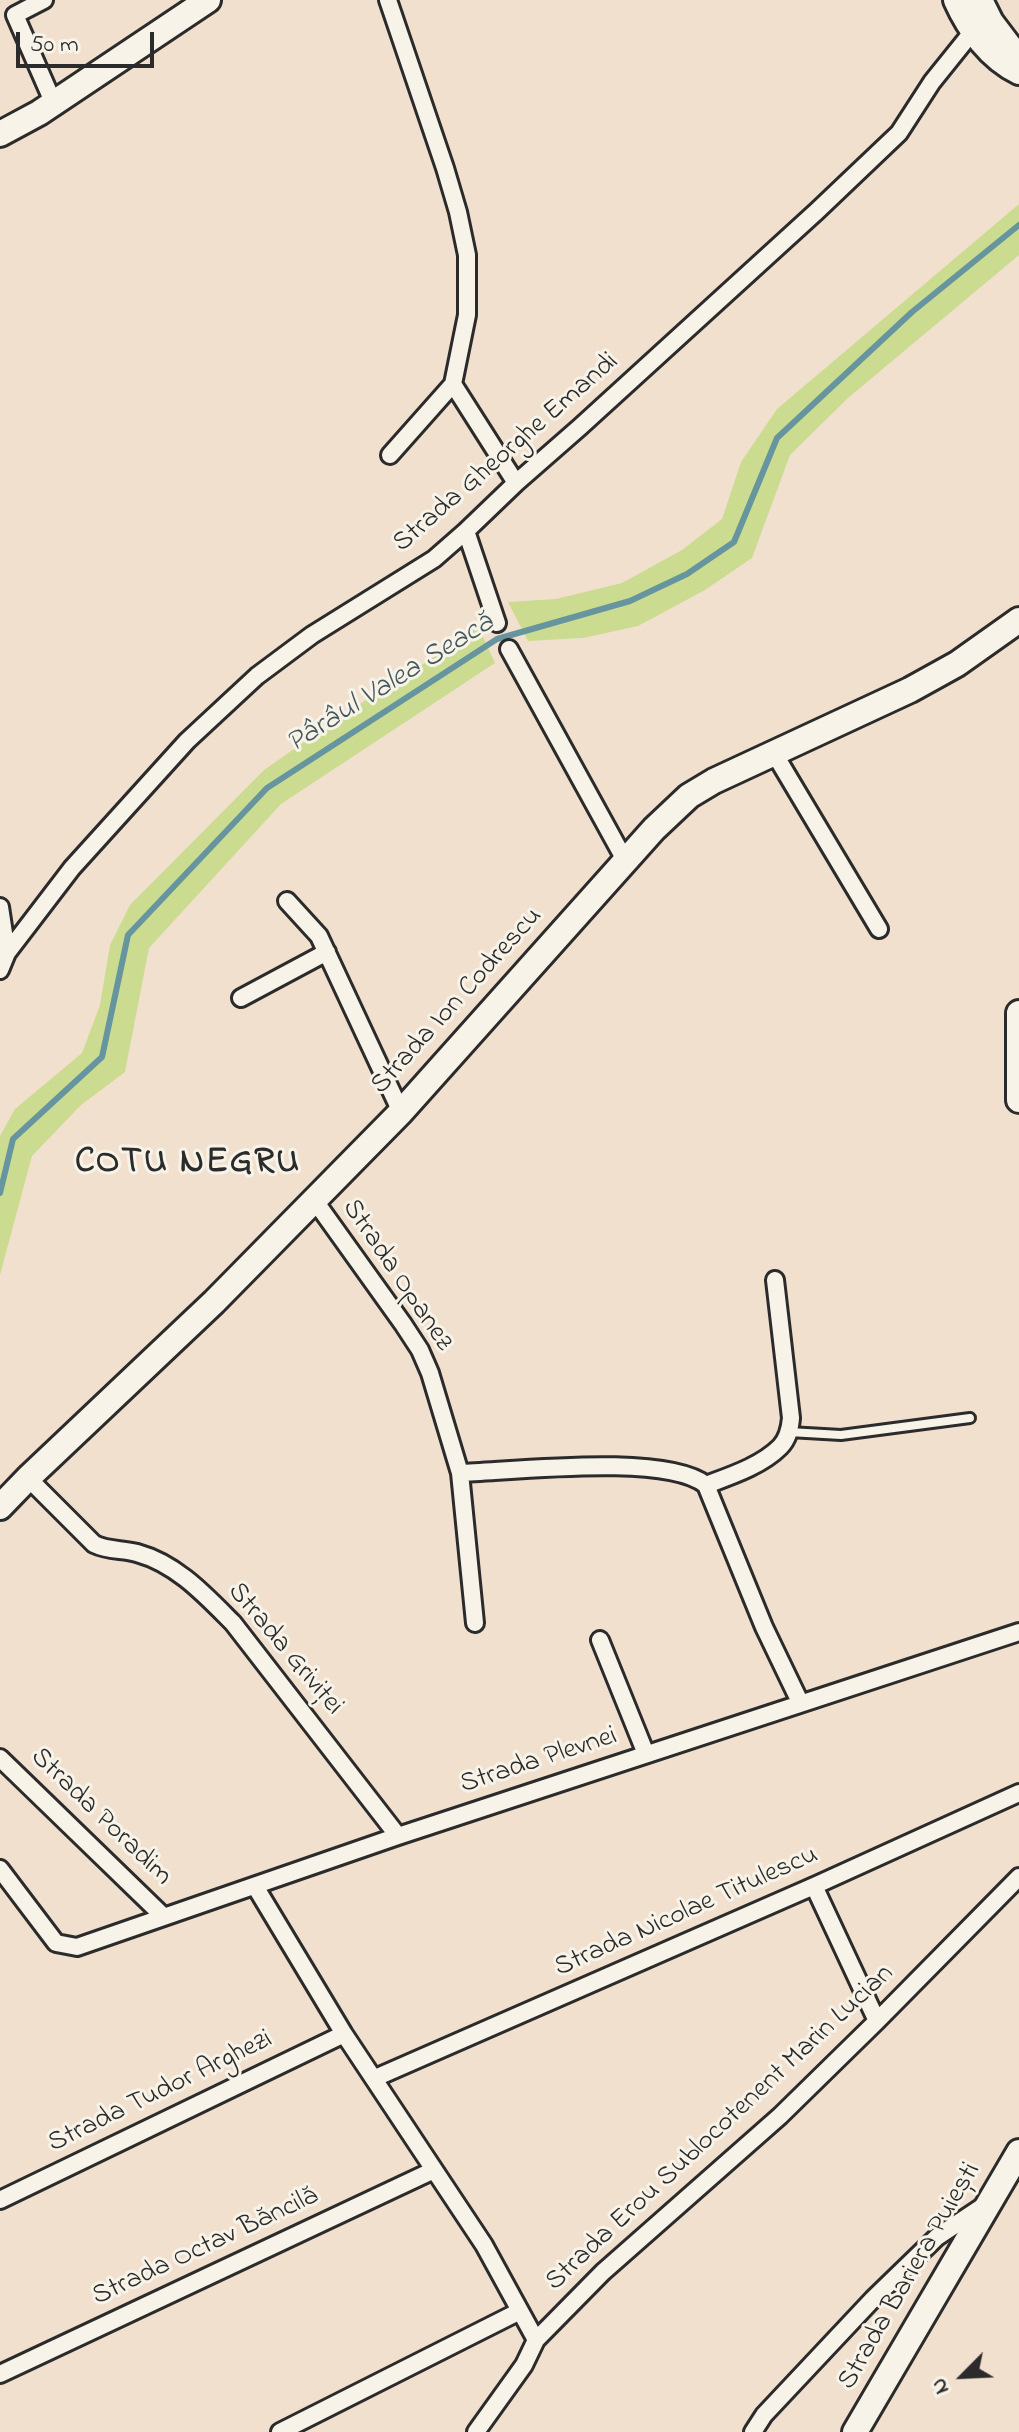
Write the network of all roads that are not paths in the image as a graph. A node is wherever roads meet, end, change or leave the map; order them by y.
1 (44, 0) edge
2 (208, 0) edge
3 (388, 0) edge
4 (956, 0) edge
5 (980, 0) edge
6 (973, 31) junction
7 (1019, 59) edge
8 (1019, 72) edge
9 (54, 104) junction
10 (0, 134) edge
11 (453, 384) junction
12 (390, 455) dead end
13 (516, 483) junction
14 (466, 531) junction
15 (1019, 620) edge
16 (497, 623) dead end
17 (509, 649) dead end
18 (774, 753) junction
19 (626, 862) junction
20 (287, 901) dead end
21 (0, 907) edge
22 (879, 929) dead end
23 (327, 952) junction
24 (7, 953) junction
25 (0, 970) edge
26 (241, 998) dead end
27 (1019, 1013) edge
28 (1019, 1100) edge
29 (401, 1112) junction
30 (315, 1201) junction
31 (775, 1280) dead end
32 (970, 1418) dead end
33 (789, 1432) junction
34 (460, 1473) junction
35 (28, 1478) junction
36 (706, 1485) junction
37 (0, 1507) edge
38 (475, 1623) dead end
39 (1019, 1632) edge
40 (600, 1640) dead end
41 (800, 1702) junction
42 (646, 1754) junction
43 (0, 1758) edge
44 (1019, 1793) edge
45 (398, 1836) junction
46 (0, 1869) edge
47 (1019, 1877) edge
48 (255, 1886) junction
49 (814, 1886) junction
50 (163, 1916) junction
51 (877, 2021) junction
52 (344, 2034) junction
53 (375, 2078) junction
54 (1019, 2152) edge
55 (434, 2170) junction
56 (0, 2200) edge
57 (990, 2202) junction
58 (520, 2311) junction
59 (536, 2340) junction
60 (0, 2374) edge
61 (280, 2432) edge
62 (476, 2432) edge
63 (753, 2432) edge
64 (855, 2432) edge

1 - 9 street
2 - 9 main road
3 - 11 street
4 - 6 main road
5 - 7 main road
6 - 8 main road
6 - 13 street, Strada Gheorghe Emandi
9 - 10 main road
11 - 12 street
11 - 13 street
13 - 14 street, Strada Gheorghe Emandi
14 - 16 street
14 - 24 street, Strada Gheorghe Emandi
15 - 18 main road, Strada Ion Codrescu
17 - 19 street
18 - 19 main road, Strada Ion Codrescu
18 - 22 street
19 - 29 main road, Strada Ion Codrescu
20 - 23 street
21 - 24 street
23 - 26 street
23 - 29 street
24 - 25 street, Strada Gheorghe Emandi
27 - 28 main road
29 - 30 main road, Strada Ion Codrescu
30 - 34 street, Strada Opanez
30 - 35 main road, Strada Ion Codrescu
31 - 33 street
32 - 33 lane
33 - 36 street
34 - 36 street
34 - 38 street, Strada Opanez
35 - 37 main road, Strada Ion Codrescu
35 - 45 street, Strada Griviței
36 - 41 street
39 - 41 street, Strada Plevnei
40 - 42 street
41 - 42 street, Strada Plevnei
42 - 45 street, Strada Plevnei
43 - 50 street, Strada Poradim
44 - 49 street, Strada Nicolae Titulescu
45 - 48 street, Strada Plevnei
46 - 50 street, Strada Plevnei
47 - 51 street, Strada Erou Sublocotenent Marin Lucian
48 - 50 street, Strada Plevnei
48 - 52 street
49 - 51 street
49 - 53 street, Strada Nicolae Titulescu
51 - 59 street, Strada Erou Sublocotenent Marin Lucian
52 - 53 street
52 - 56 street, Strada Tudor Arghezi
53 - 55 street
54 - 57 main road, Strada Bariera Puiești
55 - 58 street
55 - 60 street, Strada Octav Băncilă
57 - 63 street
57 - 64 main road, Strada Bariera Puiești
58 - 59 street
58 - 61 street
59 - 62 street, Strada Erou Sublocotenent Marin Lucian

